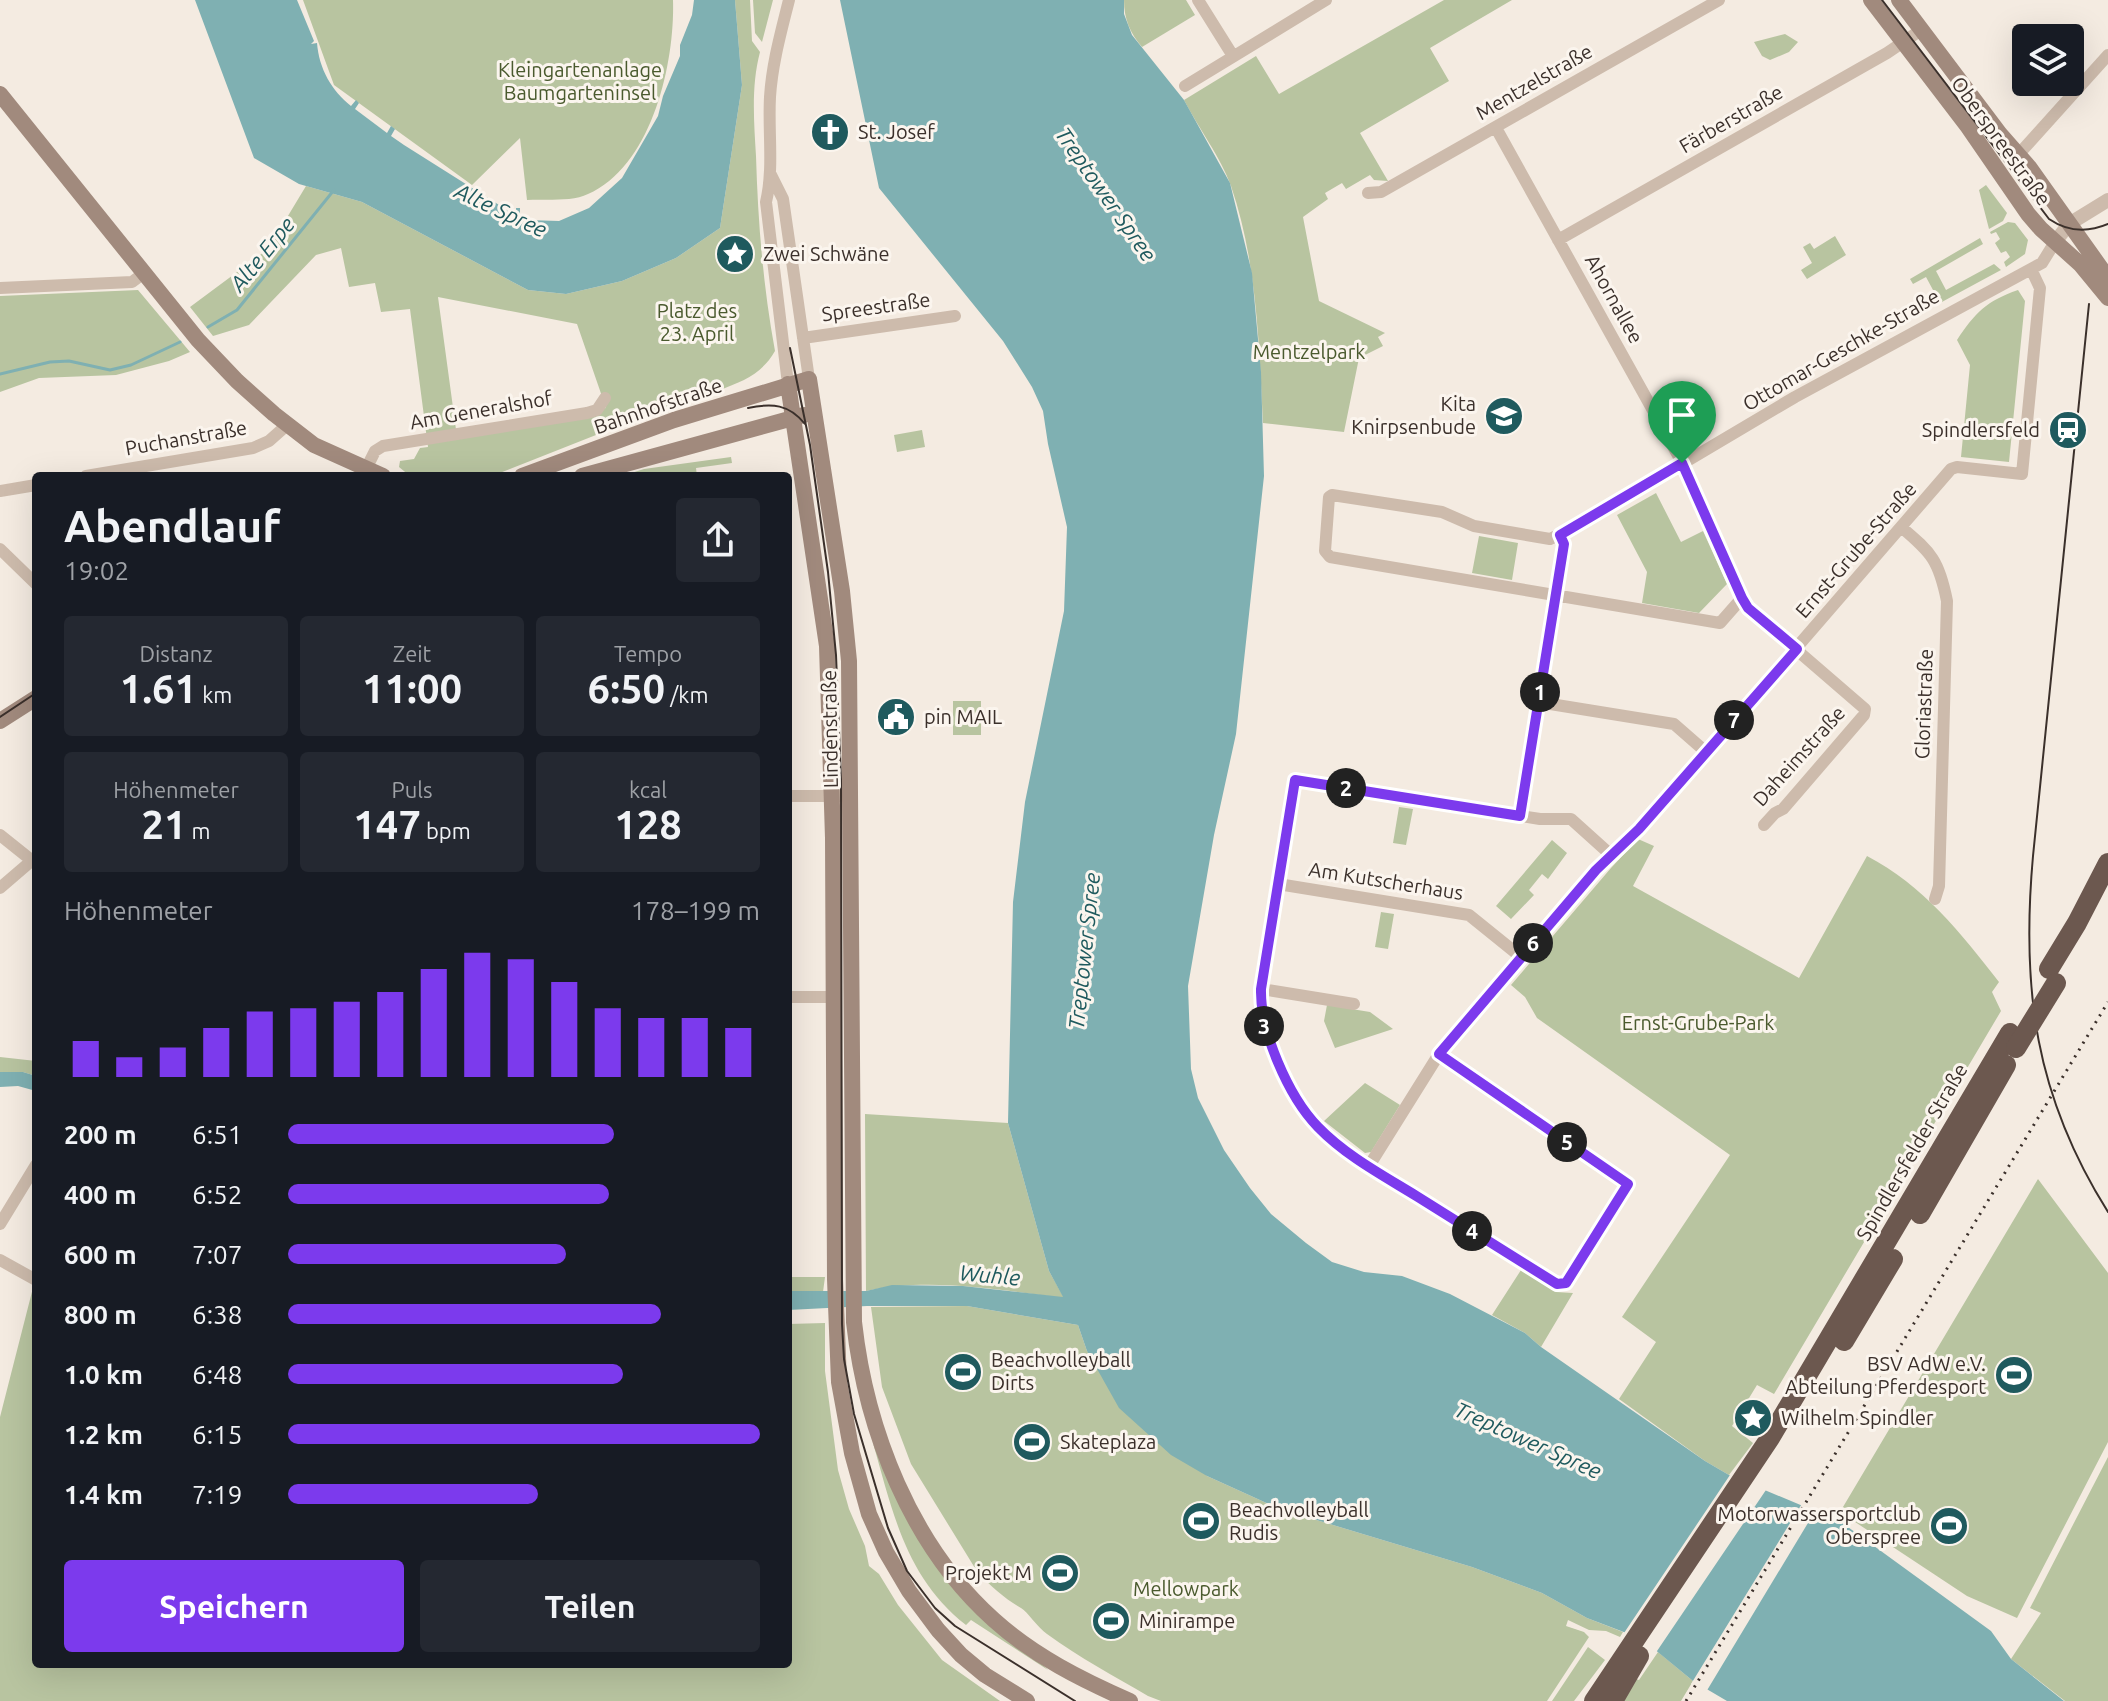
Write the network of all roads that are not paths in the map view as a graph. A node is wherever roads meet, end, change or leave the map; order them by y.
1 (789, 0) edge
2 (1198, 0) edge
3 (1326, 0) edge
4 (1719, 0) edge
5 (1871, 0) edge
6 (1899, 0) edge
7 (1921, 30) junction
8 (1904, 42) junction
9 (2108, 55) edge
10 (1233, 56) junction
11 (1185, 86) dead end
12 (0, 94) edge
13 (1496, 128) junction
14 (2018, 155) junction
15 (771, 174) junction
16 (1368, 193) dead end
17 (2108, 200) edge
18 (2069, 224) junction
19 (1558, 240) junction
20 (2055, 242) junction
21 (2031, 269) junction
22 (144, 273) junction
23 (2108, 278) edge
24 (0, 288) edge
25 (2108, 298) edge
26 (955, 316) dead end
27 (803, 338) junction
28 (809, 379) junction
29 (788, 384) junction
30 (605, 398) dead end
31 (815, 412) junction
32 (794, 418) junction
33 (287, 425) junction
34 (1682, 463) junction
35 (367, 467) junction
36 (110, 472) edge
37 (376, 472) edge
38 (533, 472) edge
39 (597, 472) edge
40 (32, 486) edge
41 (0, 491) edge
42 (1901, 527) junction
43 (1560, 535) junction
44 (0, 549) edge
45 (32, 580) edge
46 (1555, 595) junction
47 (1742, 598) junction
48 (1797, 649) junction
49 (32, 701) edge
50 (1538, 702) junction
51 (0, 721) edge
52 (1706, 752) junction
53 (792, 796) edge
54 (830, 796) junction
55 (851, 796) junction
56 (1520, 816) junction
57 (1764, 825) dead end
58 (0, 835) edge
59 (1611, 855) junction
60 (32, 858) edge
61 (32, 862) edge
62 (2107, 864) edge
63 (1278, 884) junction
64 (0, 888) edge
65 (2108, 893) edge
66 (1935, 899) dead end
67 (1521, 957) junction
68 (2052, 976) junction
69 (1261, 989) junction
70 (792, 997) edge
71 (834, 997) junction
72 (1354, 1004) dead end
73 (1439, 1054) junction
74 (1369, 1166) junction
75 (32, 1172) edge
76 (0, 1224) edge
77 (0, 1260) edge
78 (32, 1278) edge
79 (1630, 1658) junction
80 (1096, 1694) edge
81 (1027, 1701) edge
82 (1130, 1701) edge
83 (1594, 1701) edge
84 (1613, 1701) edge

1 - 15 street, Lindenstraße
2 - 10 street
3 - 10 street
4 - 13 street, Mentzelstraße
5 - 8 main road, Oberspreestraße
6 - 7 main road, Oberspreestraße
7 - 8 street, Färberstraße
7 - 14 main road, Oberspreestraße
8 - 19 street, Färberstraße
8 - 20 main road, Oberspreestraße
9 - 14 street
10 - 11 street
12 - 22 main road
13 - 16 street, Mentzelstraße
13 - 19 street, Ahornallee
14 - 18 main road, Oberspreestraße
15 - 27 street, Lindenstraße
15 - 29 street, Lindenstraße
17 - 18 street, Ottomar-Geschke-Straße
18 - 20 street, Ottomar-Geschke-Straße
18 - 23 main road, Oberspreestraße
19 - 34 street, Ahornallee
20 - 21 street, Ottomar-Geschke-Straße
20 - 25 main road, Oberspreestraße
21 - 34 street, Ottomar-Geschke-Straße
21 - 42 street, Ernst-Grube-Straße
22 - 24 street
22 - 33 main road
26 - 27 street, Spreestraße
27 - 28 street, Lindenstraße
28 - 29 main road, Bahnhofstraße
28 - 31 main road, Lindenstraße
29 - 32 main road, Lindenstraße
29 - 38 main road, Bahnhofstraße
30 - 35 street, Am Generalshof
31 - 32 main road
31 - 55 main road, Lindenstraße
32 - 39 main road
32 - 54 main road, Lindenstraße
33 - 35 main road
33 - 36 street, Puchanstraße
34 - 43 street, Ottomar-Geschke-Straße
34 - 47 street, Ahornallee
35 - 37 main road
40 - 41 street
42 - 48 street, Ernst-Grube-Straße
42 - 66 street, Gloriastraße
43 - 46 street
43 - 46 street
44 - 45 street
46 - 47 street
46 - 50 street
47 - 48 street, Ahornallee
48 - 52 street, Ernst-Grube-Straße
48 - 57 street, Daheimstraße
49 - 51 main road
50 - 52 street
50 - 56 street
52 - 59 street, Ernst-Grube-Straße
53 - 54 street
54 - 55 street
54 - 71 main road, Lindenstraße
55 - 80 main road, Lindenstraße
56 - 59 street
56 - 63 street
58 - 60 street
59 - 67 street, Ernst-Grube-Straße
61 - 64 street
62 - 68 highway, Spindlersfelder Straße
63 - 67 street, Am Kutscherhaus
63 - 69 street
65 - 68 highway, Spindlersfelder Straße
67 - 73 street, Ernst-Grube-Straße
68 - 79 highway, Spindlersfelder Straße, bridge
69 - 72 street
69 - 74 street
70 - 71 street
71 - 81 main road, Lindenstraße
73 - 74 street, Ernst-Grube-Straße
73 - 74 street
75 - 76 street
77 - 78 street
79 - 83 highway
79 - 84 highway
80 - 82 main road, Lindenstraße

